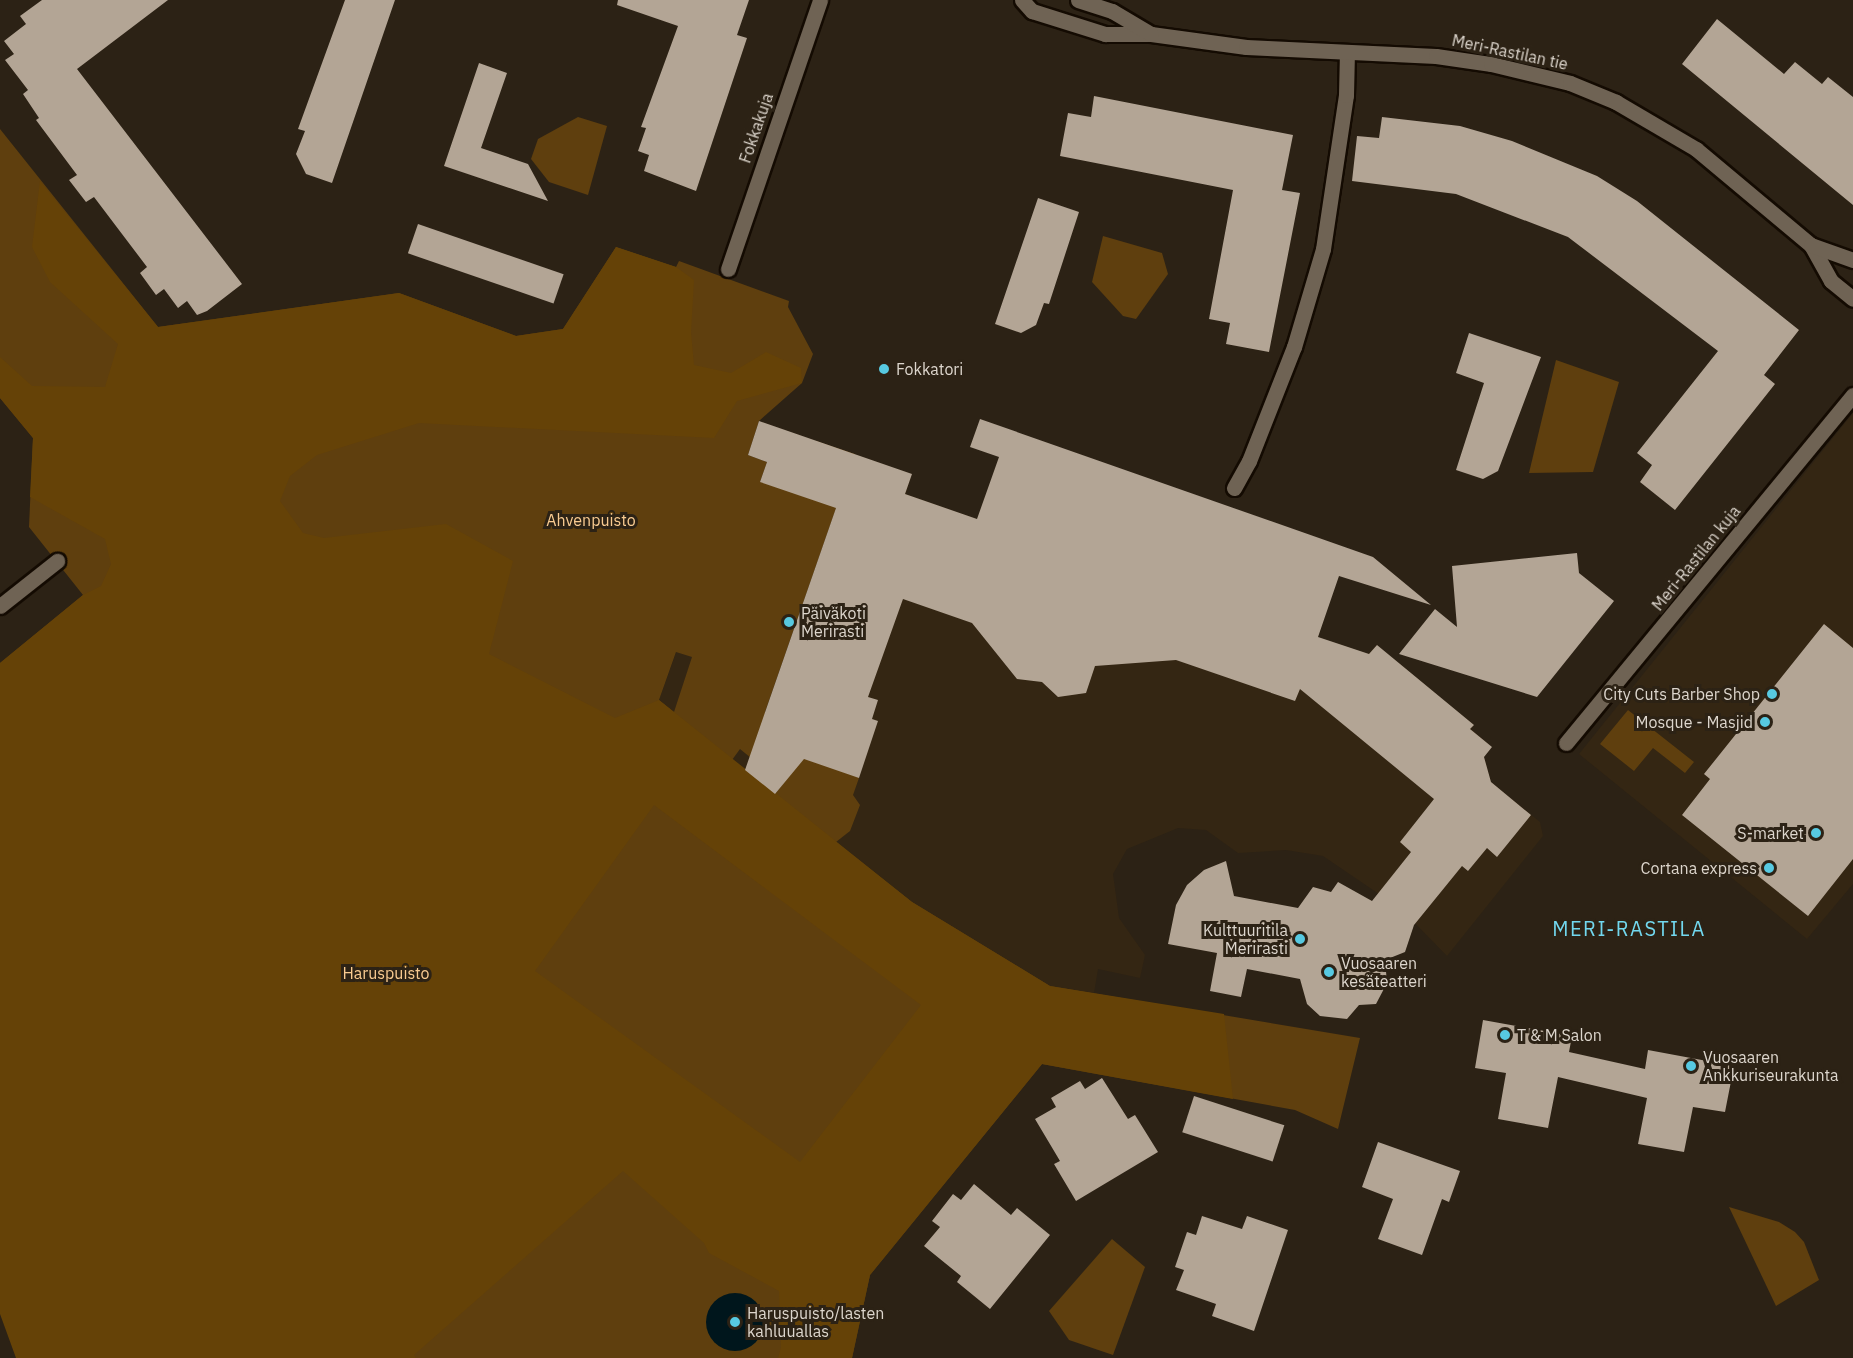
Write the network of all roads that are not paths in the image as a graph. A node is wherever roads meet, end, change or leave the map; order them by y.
1 (819, 0) edge
2 (1022, 0) edge
3 (1078, 0) edge
4 (1151, 33) junction
5 (1347, 52) junction
6 (1811, 245) junction
7 (1853, 260) edge
8 (728, 269) dead end
9 (1853, 299) edge
10 (1853, 395) edge
11 (1234, 488) dead end
12 (57, 561) dead end
13 (0, 606) edge
14 (1566, 743) dead end

1 - 8 street, Fokkakuja
2 - 4 street, Meri-Rastilan tie
3 - 4 street, Meri-Rastilan tie
4 - 5 street, Meri-Rastilan tie
5 - 6 street, Meri-Rastilan tie
5 - 11 street
6 - 7 street, Meri-Rastilan tie
6 - 9 street, Meri-Rastilan tie
10 - 14 street, Meri-Rastilan kuja
12 - 13 street

